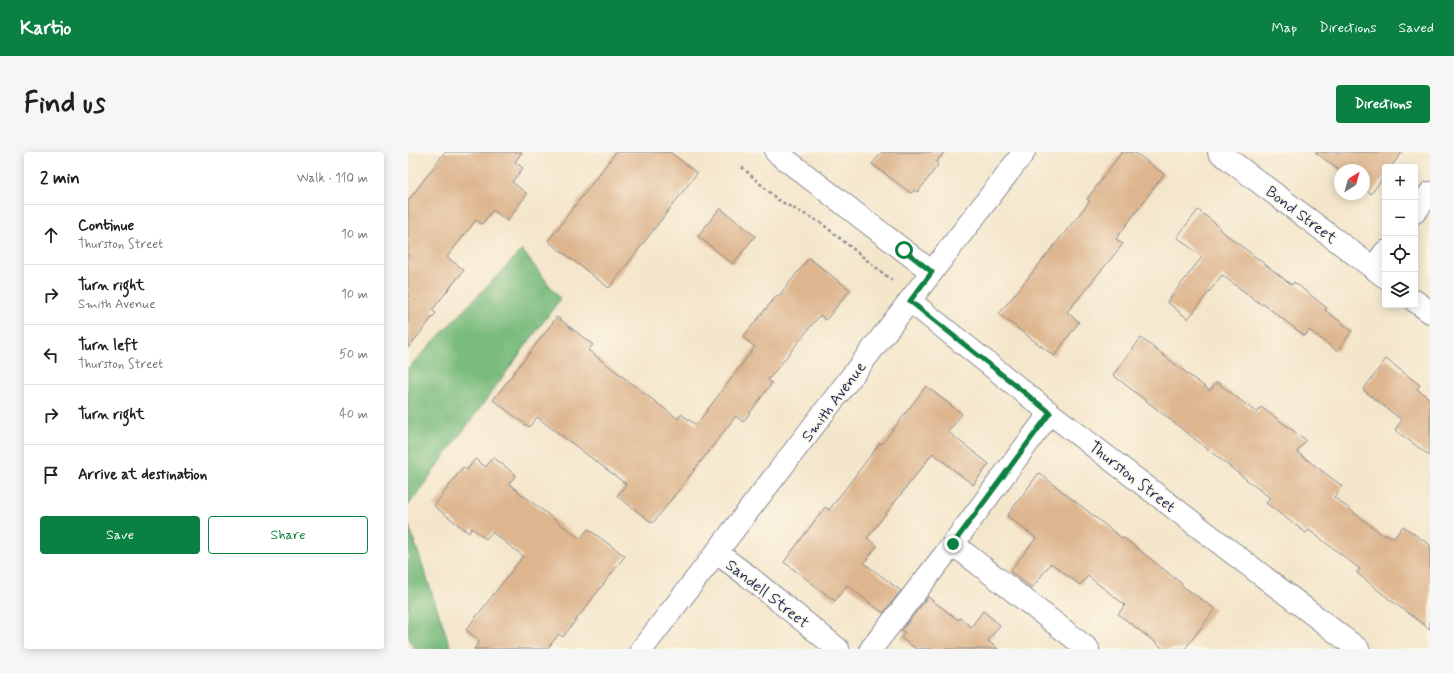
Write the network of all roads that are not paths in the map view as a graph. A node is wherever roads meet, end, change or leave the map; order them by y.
1 (776, 152) edge
2 (1024, 152) edge
3 (1219, 152) edge
4 (1430, 193) edge
5 (1418, 208) edge
6 (1381, 266) edge
7 (932, 272) junction
8 (910, 301) junction
9 (1418, 303) edge
10 (1430, 312) edge
11 (1050, 413) junction
12 (953, 544) junction
13 (716, 553) junction
14 (642, 649) edge
15 (838, 649) edge
16 (871, 649) edge
17 (1088, 649) edge
18 (1358, 649) edge

1 - 7 street
2 - 7 street, Smith Avenue
3 - 6 street, Bond Street
4 - 5 street
7 - 8 street, Smith Avenue
8 - 11 street, Thurston Street
8 - 13 street, Smith Avenue
9 - 10 street
11 - 12 street
11 - 18 street, Thurston Street
12 - 16 street
12 - 17 street
13 - 14 street, Smith Avenue
13 - 15 street, Sandell Street

